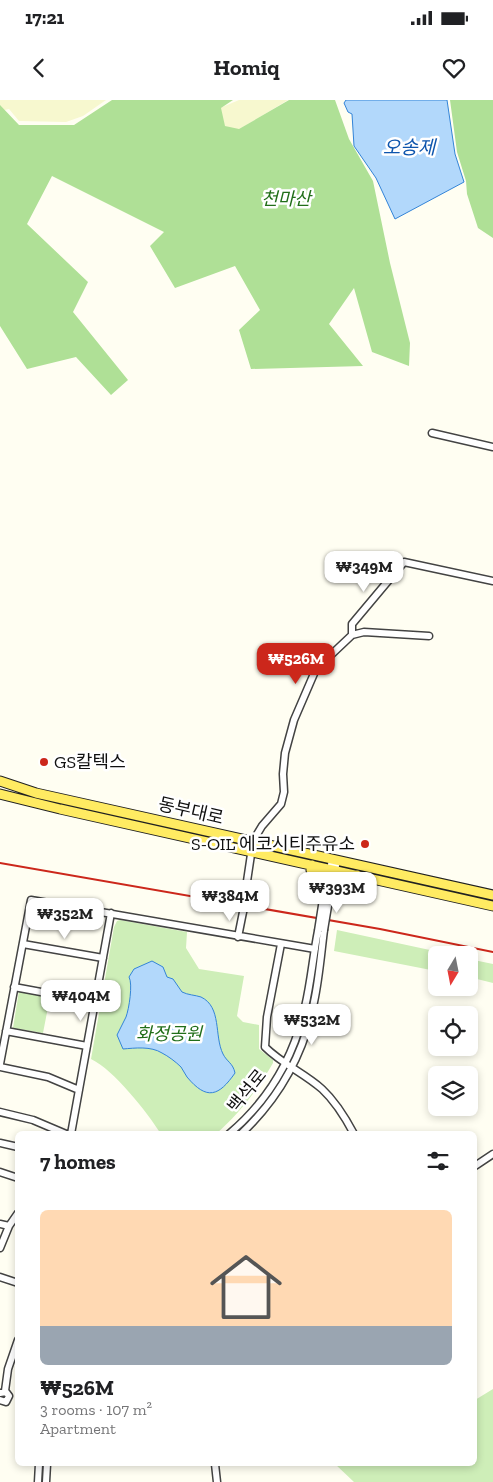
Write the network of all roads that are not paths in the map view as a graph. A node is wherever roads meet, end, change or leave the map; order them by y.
1 (432, 433) dead end
2 (493, 447) edge
3 (493, 581) edge
4 (352, 635) junction
5 (429, 636) dead end
6 (0, 782) edge
7 (0, 794) edge
8 (253, 841) junction
9 (250, 851) junction
10 (312, 865) junction
11 (333, 865) junction
12 (357, 874) junction
13 (328, 891) junction
14 (493, 895) edge
15 (493, 906) edge
16 (111, 914) junction
17 (321, 930) junction
18 (238, 936) junction
19 (23, 944) junction
20 (281, 944) junction
21 (315, 949) junction
22 (103, 958) junction
23 (14, 987) junction
24 (95, 1002) junction
25 (6, 1031) junction
26 (87, 1046) junction
27 (286, 1064) junction
28 (0, 1066) edge
29 (292, 1069) junction
30 (79, 1090) junction
31 (0, 1112) edge
32 (60, 1131) edge
33 (72, 1131) edge
34 (232, 1131) edge
35 (244, 1131) edge
36 (352, 1131) edge
37 (0, 1142) edge
38 (15, 1145) edge
39 (493, 1154) edge
40 (477, 1165) edge
41 (0, 1172) edge
42 (15, 1177) edge
43 (15, 1217) edge
44 (0, 1224) edge
45 (9, 1226) junction
46 (0, 1248) edge
47 (0, 1276) edge
48 (15, 1282) edge
49 (15, 1349) edge
50 (0, 1368) edge
51 (8, 1370) junction
52 (2, 1392) edge
53 (0, 1400) edge
54 (39, 1466) edge
55 (47, 1466) edge
56 (215, 1466) edge
57 (38, 1482) edge
58 (46, 1482) edge
59 (217, 1482) edge

1 - 2 street
3 - 4 street
4 - 5 street
4 - 8 street
6 - 8 main road, 동부대로
7 - 9 main road, 동부대로
8 - 9 street
8 - 11 main road, 동부대로
9 - 10 main road, 동부대로
9 - 18 street, bridge
10 - 11 main road, 동부대로
10 - 13 main road
11 - 12 main road, 동부대로
11 - 13 street, 백석로
11 - 14 main road, 동부대로
12 - 13 main road
12 - 15 main road, 동부대로
13 - 17 street, 백석로, bridge
16 - 18 street
16 - 19 street
16 - 22 street
17 - 21 street, 백석로
17 - 29 street, 백석로
18 - 20 street
19 - 22 street
19 - 23 street
20 - 21 street
20 - 27 street
21 - 27 street, 백석로
22 - 24 street
23 - 24 street
23 - 25 street
24 - 26 street
25 - 26 street
25 - 28 street
26 - 30 street
27 - 29 street
27 - 34 street, 백석로
28 - 30 street
29 - 35 street, 백석로
29 - 36 street
30 - 33 street
31 - 32 street
37 - 38 street
39 - 40 street
41 - 42 street
43 - 45 street
44 - 45 street
45 - 46 street
47 - 48 street
49 - 51 street
50 - 51 street
51 - 52 street
52 - 53 street
54 - 57 street
55 - 58 street
56 - 59 street

